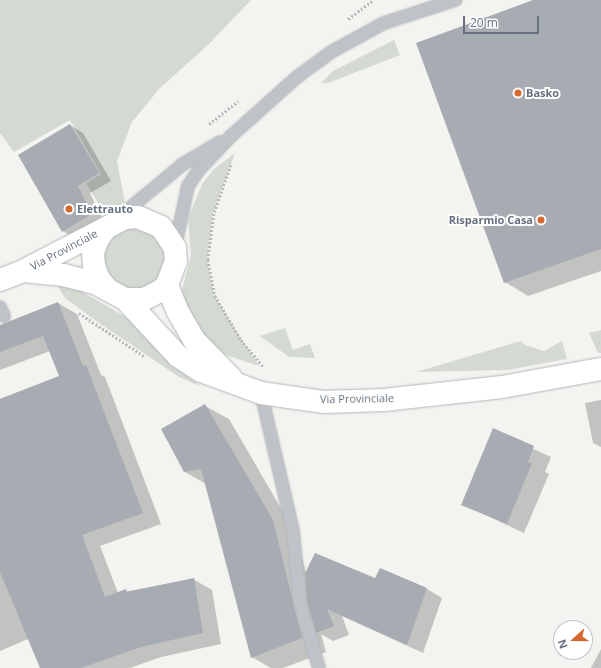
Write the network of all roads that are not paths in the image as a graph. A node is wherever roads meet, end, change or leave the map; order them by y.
1 (455, 0) edge
2 (231, 136) junction
3 (110, 225) junction
4 (175, 248) junction
5 (23, 271) junction
6 (0, 280) edge
7 (166, 285) junction
8 (116, 294) junction
9 (601, 369) edge
10 (236, 383) junction
11 (261, 393) junction
12 (319, 668) edge

1 - 2 lane
2 - 3 lane
2 - 4 lane
3 - 4 main road, Via Provinciale
3 - 5 main road, Via Provinciale
3 - 8 main road, Via Provinciale
4 - 7 main road
5 - 6 main road, Via Provinciale
5 - 8 main road, Via Provinciale
7 - 8 main road, Via Provinciale
7 - 10 main road, Via Provinciale
8 - 10 main road
9 - 11 main road, Via Provinciale
10 - 11 main road, Via Provinciale
11 - 12 lane

